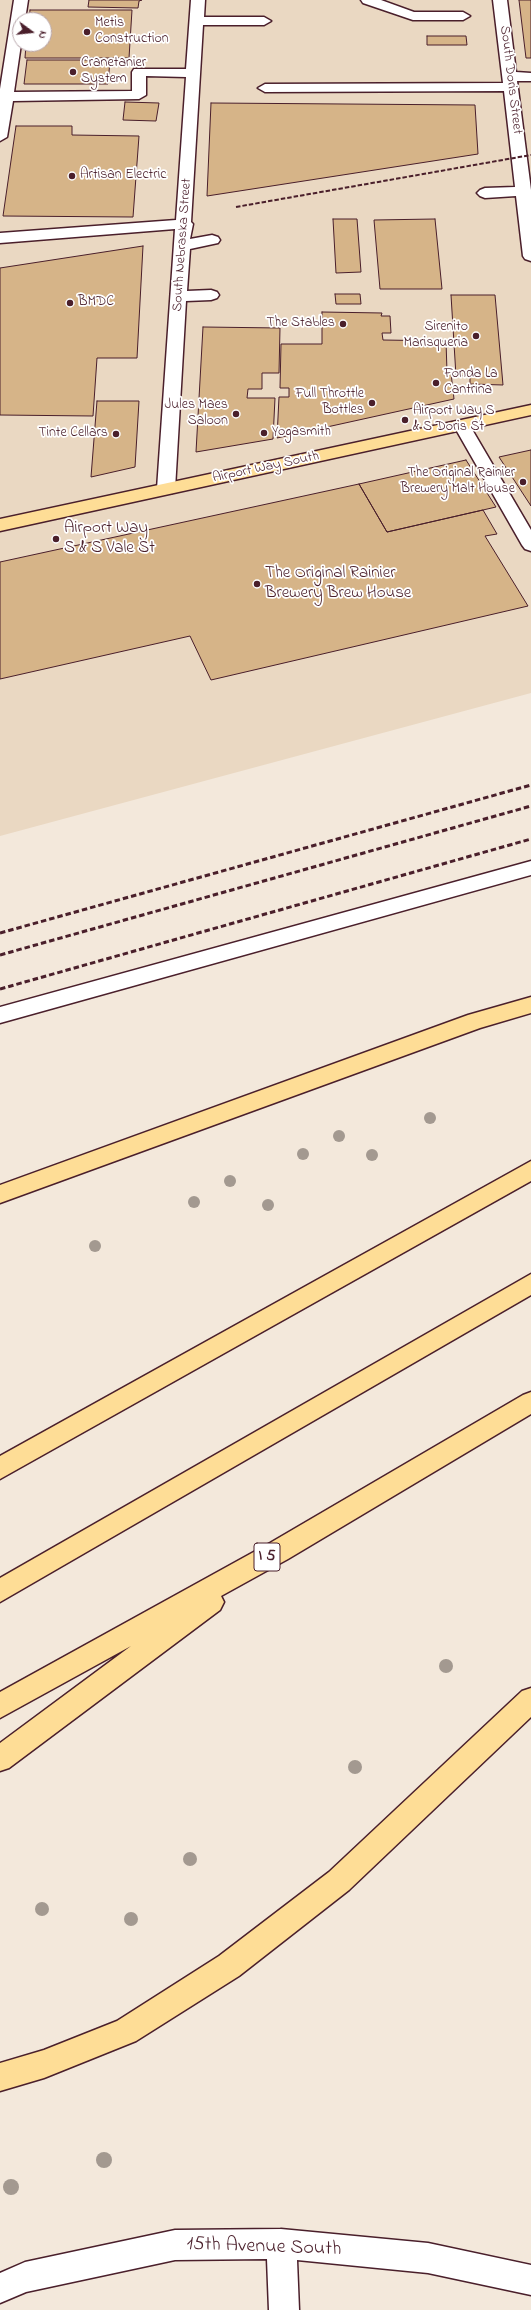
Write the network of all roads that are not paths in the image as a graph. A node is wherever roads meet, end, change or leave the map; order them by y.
1 (21, 0) edge
2 (198, 0) edge
3 (368, 0) edge
4 (500, 0) edge
5 (462, 16) dead end
6 (197, 21) junction
7 (264, 21) dead end
8 (5, 71) edge
9 (194, 73) junction
10 (531, 77) edge
11 (510, 82) junction
12 (265, 88) dead end
13 (6, 97) junction
14 (515, 121) junction
15 (531, 121) edge
16 (0, 138) edge
17 (526, 169) edge
18 (524, 191) junction
19 (485, 193) dead end
20 (185, 224) junction
21 (0, 238) edge
22 (212, 240) dead end
23 (183, 245) junction
24 (531, 255) edge
25 (211, 295) dead end
26 (180, 296) junction
27 (531, 410) edge
28 (462, 426) junction
29 (166, 489) junction
30 (0, 525) edge
31 (531, 545) edge
32 (531, 868) edge
33 (531, 1004) edge
34 (0, 1015) edge
35 (531, 1170) edge
36 (0, 1194) edge
37 (531, 1284) edge
38 (531, 1402) edge
39 (0, 1468) edge
40 (279, 1551) junction
41 (0, 1591) edge
42 (531, 1700) edge
43 (0, 1706) edge
44 (0, 1759) edge
45 (0, 2077) edge
46 (281, 2244) junction
47 (531, 2280) edge
48 (0, 2288) edge
49 (284, 2310) edge

1 - 8 street
2 - 6 street, South Nebraska Street
3 - 5 street
4 - 11 street, South Doris Street
6 - 7 street
6 - 9 street, South Nebraska Street
8 - 13 street
9 - 13 street
9 - 20 street, South Nebraska Street
10 - 11 street
11 - 12 street
11 - 14 street, South Doris Street
13 - 16 street
14 - 15 street
14 - 17 street, South Doris Street
17 - 18 street, South Doris Street
18 - 19 street
18 - 24 street, South Doris Street
20 - 21 street
20 - 23 street, South Nebraska Street
22 - 23 street
23 - 26 street, South Nebraska Street
25 - 26 street
26 - 29 street, South Nebraska Street
27 - 28 main road, Airport Way South
28 - 29 main road, Airport Way South
28 - 31 street
29 - 30 main road, Airport Way South
32 - 34 street
33 - 36 main road
35 - 39 main road
37 - 41 main road
38 - 40 main road, I 5
40 - 43 main road, I 5
40 - 44 main road
42 - 45 main road
46 - 47 street, 15th Avenue South
46 - 48 street, 15th Avenue South
46 - 49 street

